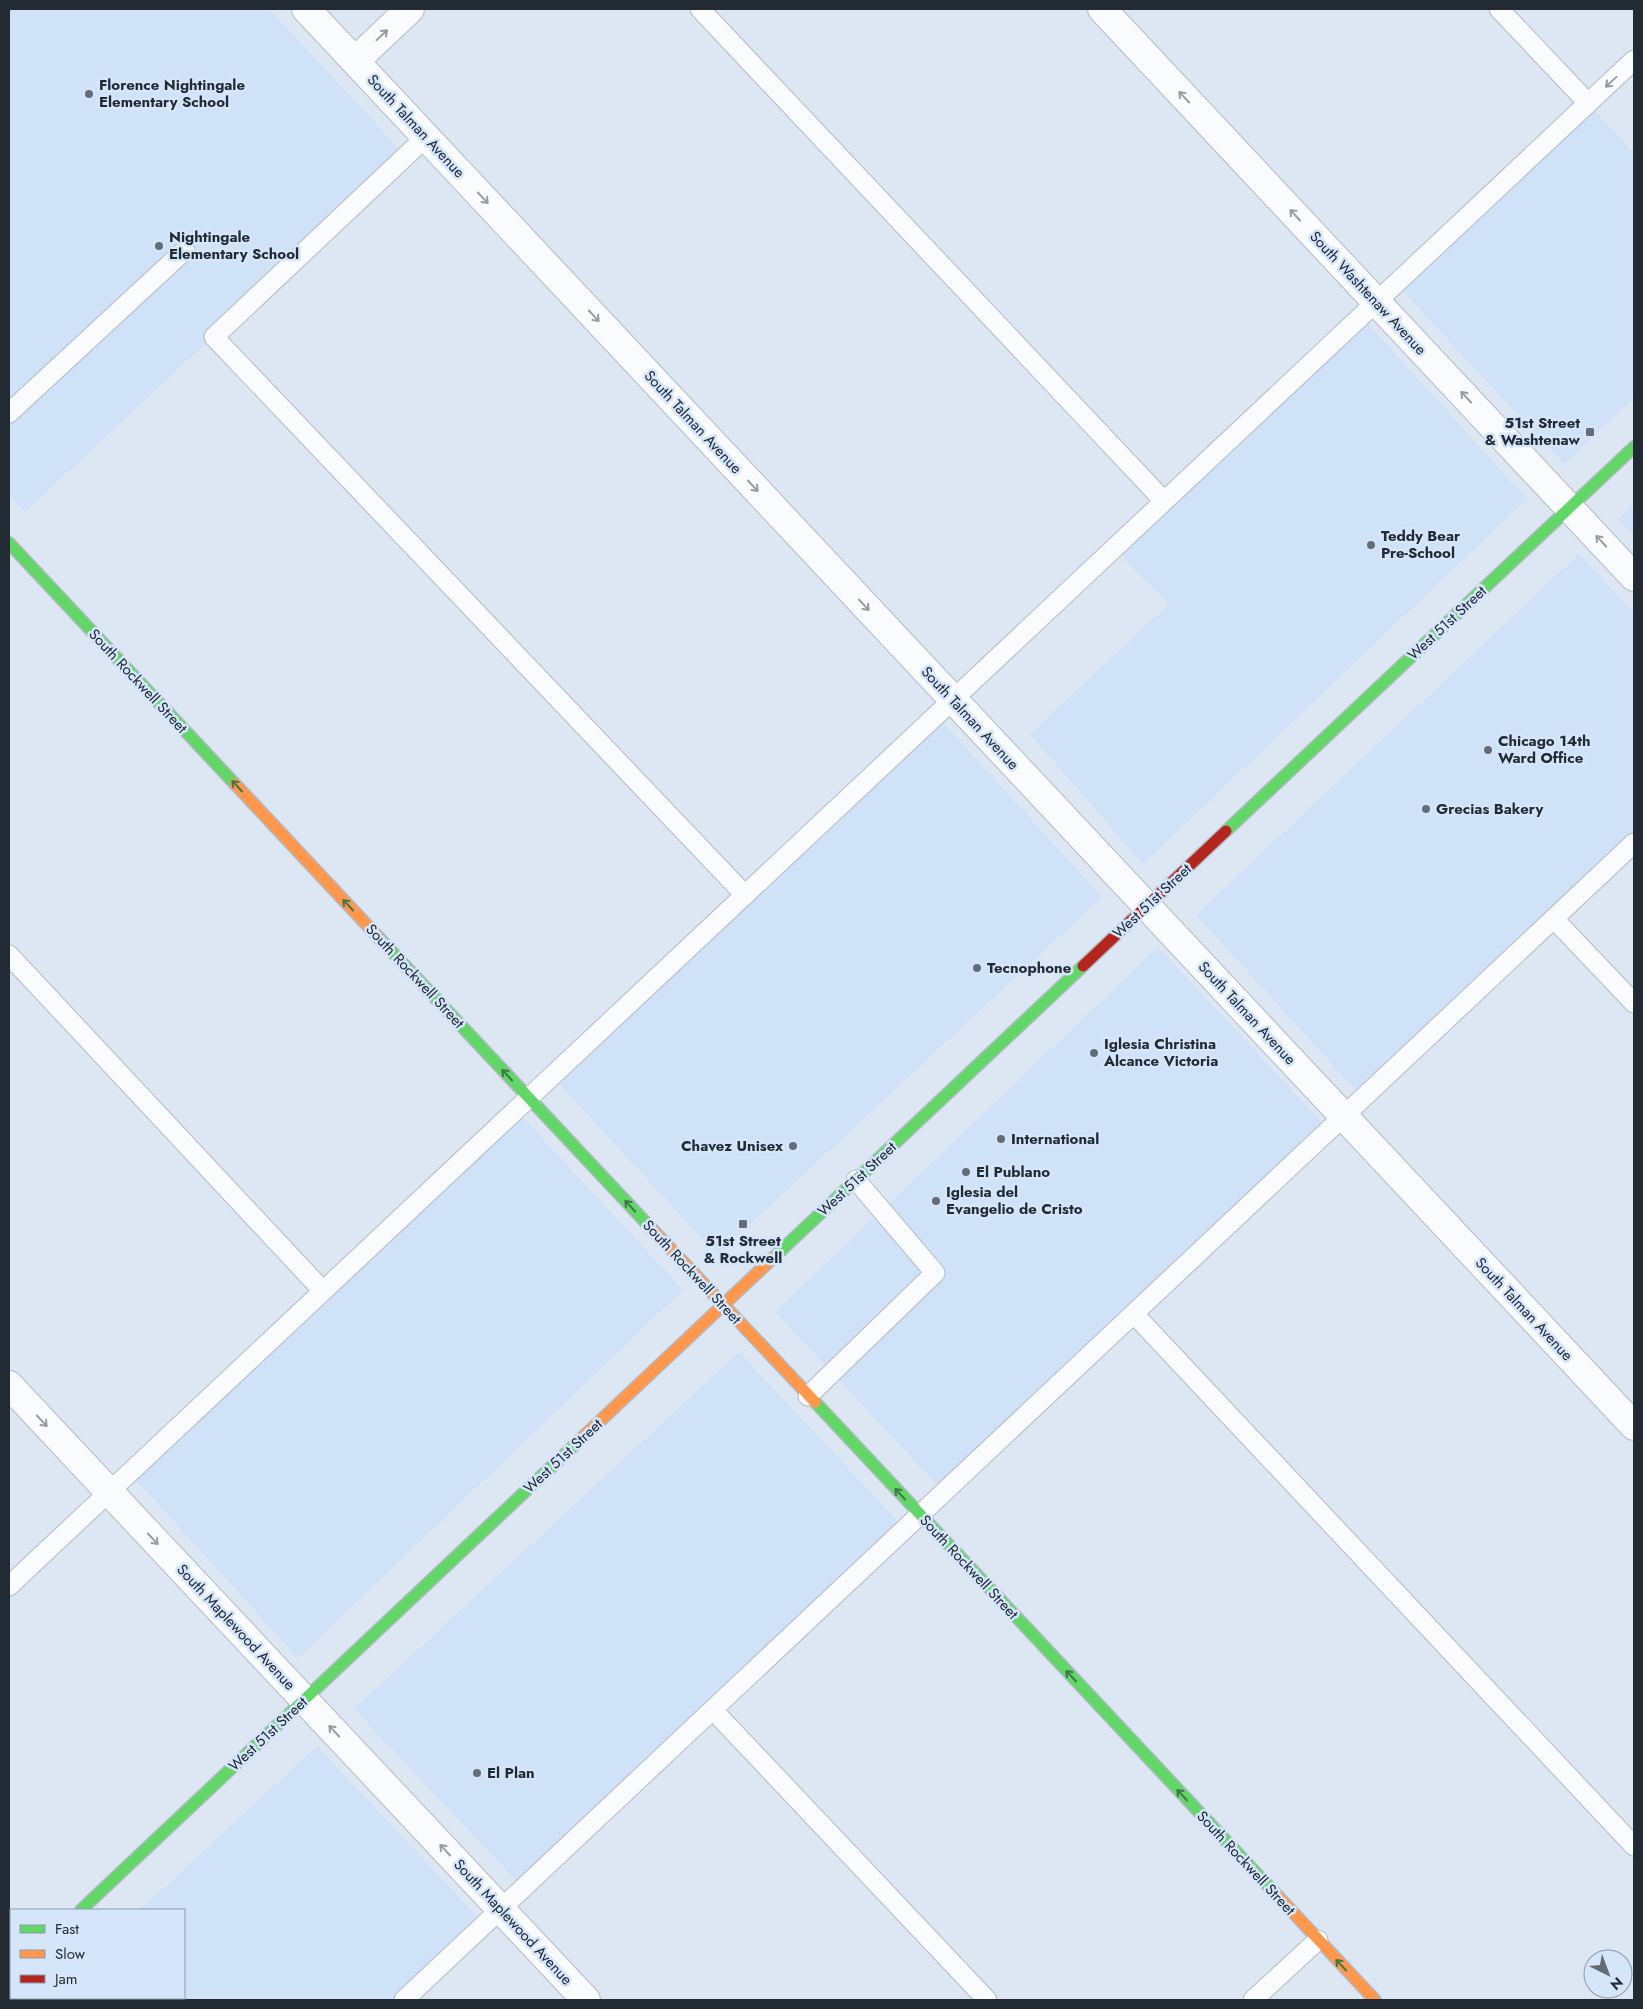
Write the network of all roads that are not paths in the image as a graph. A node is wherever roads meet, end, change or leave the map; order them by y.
1 (306, 9) edge
2 (410, 9) edge
3 (700, 9) edge
4 (1102, 9) edge
5 (1499, 9) edge
6 (1634, 60) edge
7 (355, 61) junction
8 (1588, 103) junction
9 (426, 137) junction
10 (185, 250) dead end
11 (1377, 302) junction
12 (9, 413) edge
13 (1634, 447) edge
14 (1164, 501) junction
15 (1570, 508) junction
16 (9, 543) edge
17 (1634, 577) edge
18 (953, 700) junction
19 (1634, 843) edge
20 (745, 895) junction
21 (1147, 906) junction
22 (1554, 918) junction
23 (9, 955) edge
24 (1634, 1003) edge
25 (529, 1098) junction
26 (1344, 1116) junction
27 (856, 1180) junction
28 (323, 1291) junction
29 (723, 1305) junction
30 (1134, 1314) junction
31 (9, 1385) edge
32 (808, 1396) junction
33 (1634, 1426) edge
34 (109, 1492) junction
35 (920, 1515) junction
36 (9, 1586) edge
37 (304, 1700) junction
38 (712, 1710) junction
39 (1634, 1846) edge
40 (82, 1909) edge
41 (501, 1909) junction
42 (1318, 1940) junction
43 (404, 2000) edge
44 (586, 2000) edge
45 (987, 2000) edge
46 (1253, 2000) edge
47 (1375, 2000) edge

1 - 7 street, South Talman Avenue
7 -> 2 street
3 - 14 lane
11 -> 4 street, South Washtenaw Avenue
5 - 8 lane
6 -> 8 lane
7 - 9 street, South Talman Avenue
8 - 11 lane
9 -> 18 street, South Talman Avenue
9 - 20 lane
10 - 12 lane
11 - 14 lane
15 -> 11 street, South Washtenaw Avenue
13 - 15 street, West 51st Street
14 - 18 lane
17 -> 15 street, South Washtenaw Avenue
15 - 21 street, West 51st Street
25 -> 16 street, South Rockwell Street
18 - 20 lane
18 - 21 street, South Talman Avenue
19 - 22 lane
20 - 25 lane
21 - 26 street, South Talman Avenue
21 - 27 street, West 51st Street
22 - 24 lane
22 - 26 lane
23 - 28 lane
25 - 28 lane
29 -> 25 street, South Rockwell Street
26 - 30 lane
26 - 33 street, South Talman Avenue
27 - 29 street, West 51st Street
27 - 32 lane
28 - 34 lane
29 - 32 street, South Rockwell Street
29 - 37 street, West 51st Street
30 - 35 lane
30 - 39 lane
31 -> 34 street, South Maplewood Avenue
35 -> 32 street, South Rockwell Street
34 - 36 lane
34 -> 37 street, South Maplewood Avenue
35 - 38 lane
42 -> 35 street, South Rockwell Street
37 - 40 street, West 51st Street
41 -> 37 street, South Maplewood Avenue
38 - 41 lane
38 - 45 lane
41 - 43 lane
41 - 44 street, South Maplewood Avenue
42 - 46 lane
47 -> 42 street, South Rockwell Street

